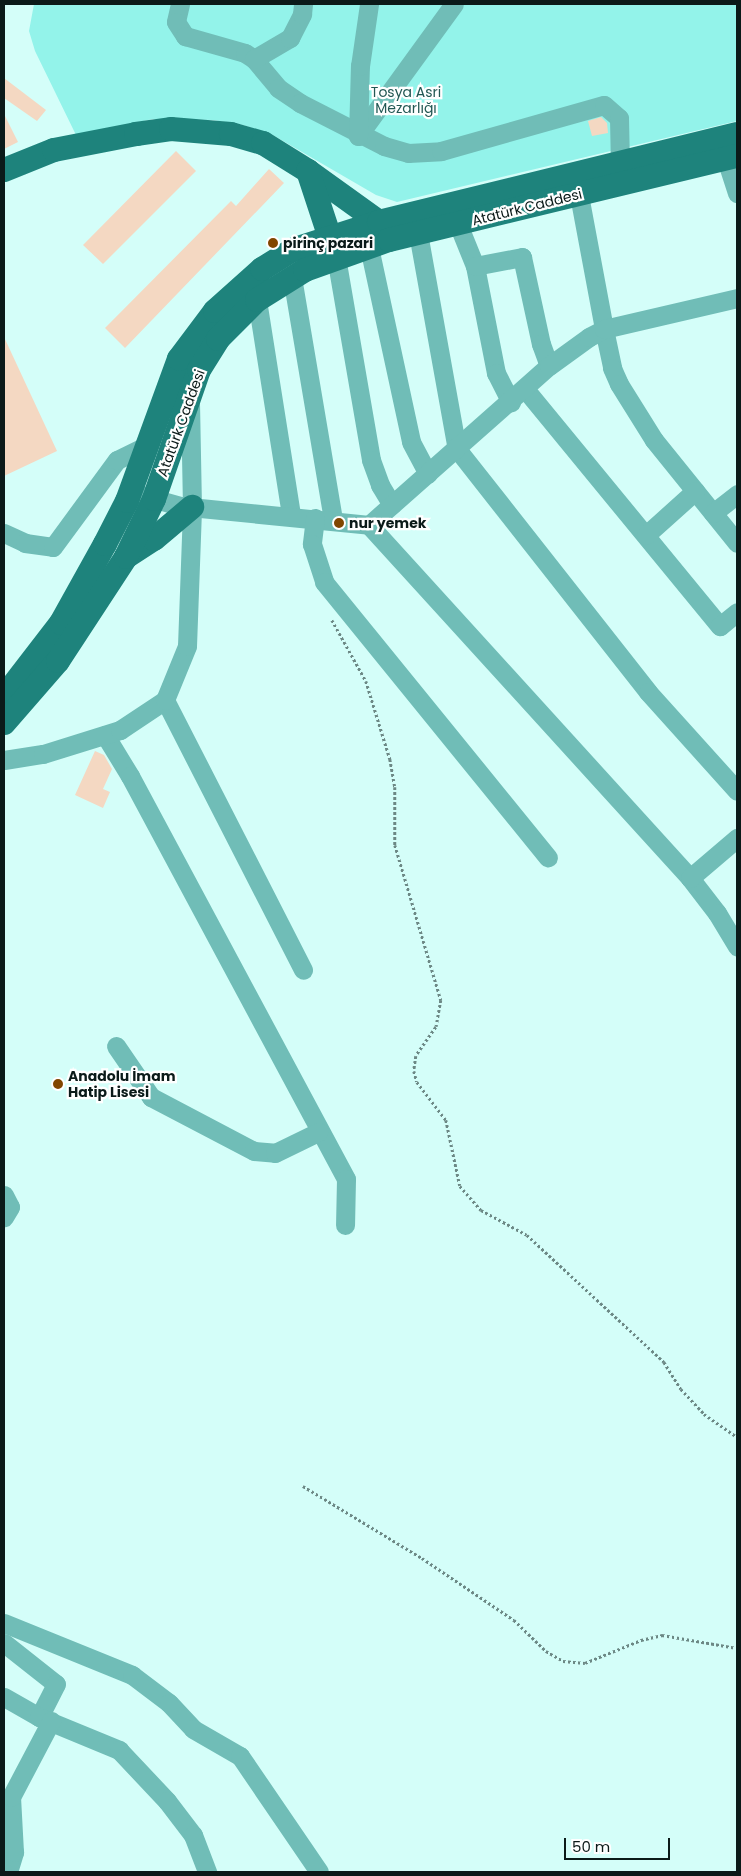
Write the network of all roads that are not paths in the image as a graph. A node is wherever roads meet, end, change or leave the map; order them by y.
1 (180, 4) edge
2 (303, 4) edge
3 (369, 4) edge
4 (454, 4) edge
5 (254, 58) junction
6 (737, 134) edge
7 (358, 136) junction
8 (731, 158) edge
9 (620, 164) junction
10 (4, 170) edge
11 (308, 170) junction
12 (737, 193) edge
13 (579, 195) junction
14 (458, 224) junction
15 (418, 233) junction
16 (379, 236) junction
17 (333, 246) junction
18 (475, 266) junction
19 (292, 277) junction
20 (257, 300) junction
21 (736, 302) edge
22 (604, 329) junction
23 (549, 366) junction
24 (526, 389) junction
25 (190, 394) junction
26 (511, 402) junction
27 (148, 445) junction
28 (457, 449) junction
29 (428, 474) junction
30 (695, 491) junction
31 (130, 492) junction
32 (737, 494) edge
33 (154, 499) junction
34 (392, 505) junction
35 (192, 507) junction
36 (713, 513) junction
37 (291, 515) junction
38 (315, 518) junction
39 (333, 520) junction
40 (369, 525) junction
41 (4, 533) edge
42 (646, 535) junction
43 (737, 544) edge
44 (126, 557) junction
45 (737, 612) edge
46 (4, 697) edge
47 (165, 700) junction
48 (4, 723) edge
49 (104, 735) junction
50 (4, 760) edge
51 (737, 791) edge
52 (737, 838) edge
53 (548, 858) dead end
54 (690, 878) junction
55 (737, 946) edge
56 (303, 970) dead end
57 (116, 1046) dead end
58 (318, 1132) junction
59 (4, 1195) edge
60 (4, 1217) edge
61 (345, 1225) dead end
62 (4, 1623) edge
63 (4, 1644) edge
64 (4, 1697) edge
65 (45, 1719) junction
66 (8, 1872) edge
67 (207, 1872) edge
68 (319, 1872) edge

1 - 5 street
2 - 5 street
3 - 7 street
4 - 7 street
5 - 7 street
6 - 9 main road, Atatürk Caddesi
7 - 9 street
8 - 12 street
8 - 13 main road, Atatürk Caddesi
9 - 16 main road, Atatürk Caddesi
10 - 11 main road
11 - 16 main road
11 - 17 main road
13 - 14 main road, Atatürk Caddesi
13 - 22 street
14 - 15 main road, Atatürk Caddesi
14 - 18 street
15 - 16 main road, Atatürk Caddesi
15 - 28 street
16 - 17 main road, Atatürk Caddesi
16 - 29 street
17 - 19 main road, Atatürk Caddesi
17 - 27 main road, Atatürk Caddesi
17 - 34 street
18 - 23 street
18 - 26 street
19 - 20 main road, Atatürk Caddesi
19 - 39 street
20 - 25 main road, Atatürk Caddesi
20 - 37 street
21 - 22 street
22 - 23 street
22 - 30 street
23 - 24 street
24 - 26 street
24 - 42 street
25 - 33 main road, Atatürk Caddesi
25 - 35 street
26 - 28 street
27 - 31 main road, Atatürk Caddesi
27 - 41 street
28 - 29 street
28 - 51 street
29 - 34 street
30 - 36 street
30 - 42 street
31 - 33 street
31 - 46 main road, Atatürk Caddesi
32 - 36 street
33 - 35 street
33 - 44 main road, Atatürk Caddesi
34 - 40 street
35 - 37 street
35 - 44 main road
35 - 47 street
36 - 43 street
37 - 38 street
38 - 39 street
38 - 53 street
39 - 40 street
40 - 54 street
42 - 45 street
44 - 48 main road, Atatürk Caddesi
47 - 49 street
47 - 56 street
49 - 50 street
49 - 58 street
52 - 54 street
54 - 55 street
57 - 58 street
58 - 61 street
59 - 60 street
62 - 68 street
63 - 65 street
64 - 65 street
65 - 66 street
65 - 67 street

